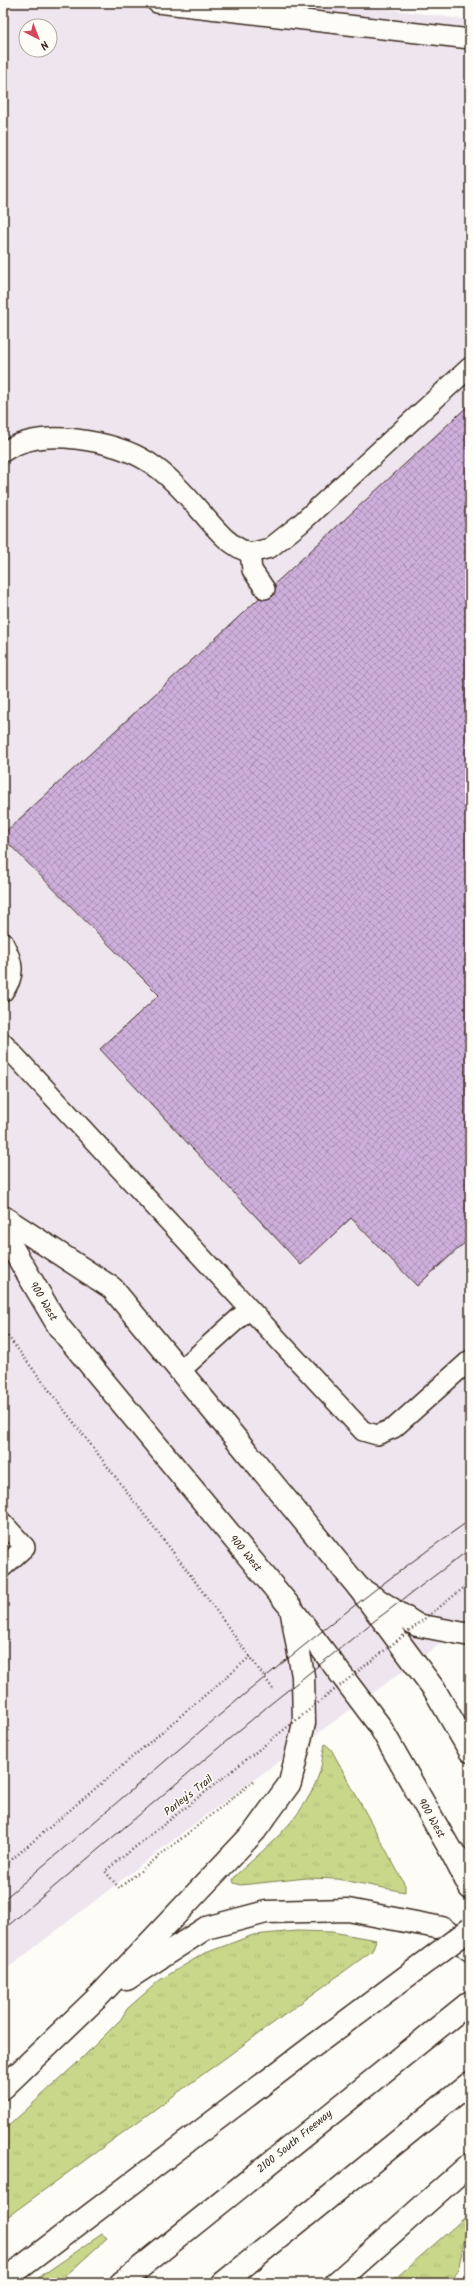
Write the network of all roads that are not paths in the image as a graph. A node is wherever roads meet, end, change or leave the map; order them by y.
1 (157, 3) edge
2 (470, 39) edge
3 (470, 366) edge
4 (3, 452) edge
5 (250, 553) junction
6 (265, 590) dead end
7 (3, 942) edge
8 (3, 992) edge
9 (3, 1043) edge
10 (3, 1217) edge
11 (3, 1232) edge
12 (249, 1309) junction
13 (470, 1360) edge
14 (180, 1371) junction
15 (3, 1523) edge
16 (3, 1567) edge
17 (359, 1588) junction
18 (291, 1608) junction
19 (470, 1635) edge
20 (470, 1751) edge
21 (451, 1851) junction
22 (470, 1868) edge
23 (470, 1888) edge
24 (470, 1929) edge
25 (470, 1950) edge
26 (99, 1996) junction
27 (470, 2002) edge
28 (470, 2083) edge
29 (3, 2088) edge
30 (470, 2164) edge
31 (3, 2282) edge
32 (121, 2283) edge
33 (224, 2283) edge
34 (336, 2283) edge

1 - 2 lane
3 - 5 lane
4 - 5 lane
5 - 6 lane
7 - 8 lane
9 - 12 lane
10 - 14 main road
11 - 18 main road, 900 West
12 - 13 lane
12 - 14 lane
14 - 17 main road
15 - 16 lane
17 - 19 main road
17 - 20 main road
18 - 21 main road, 900 West
18 - 26 main road
21 - 22 main road
21 - 23 main road, 900 West
24 - 31 main road, bridge
25 - 26 main road
26 - 29 main road
27 - 32 main road, 2100 South Freeway
28 - 33 main road
30 - 34 main road

